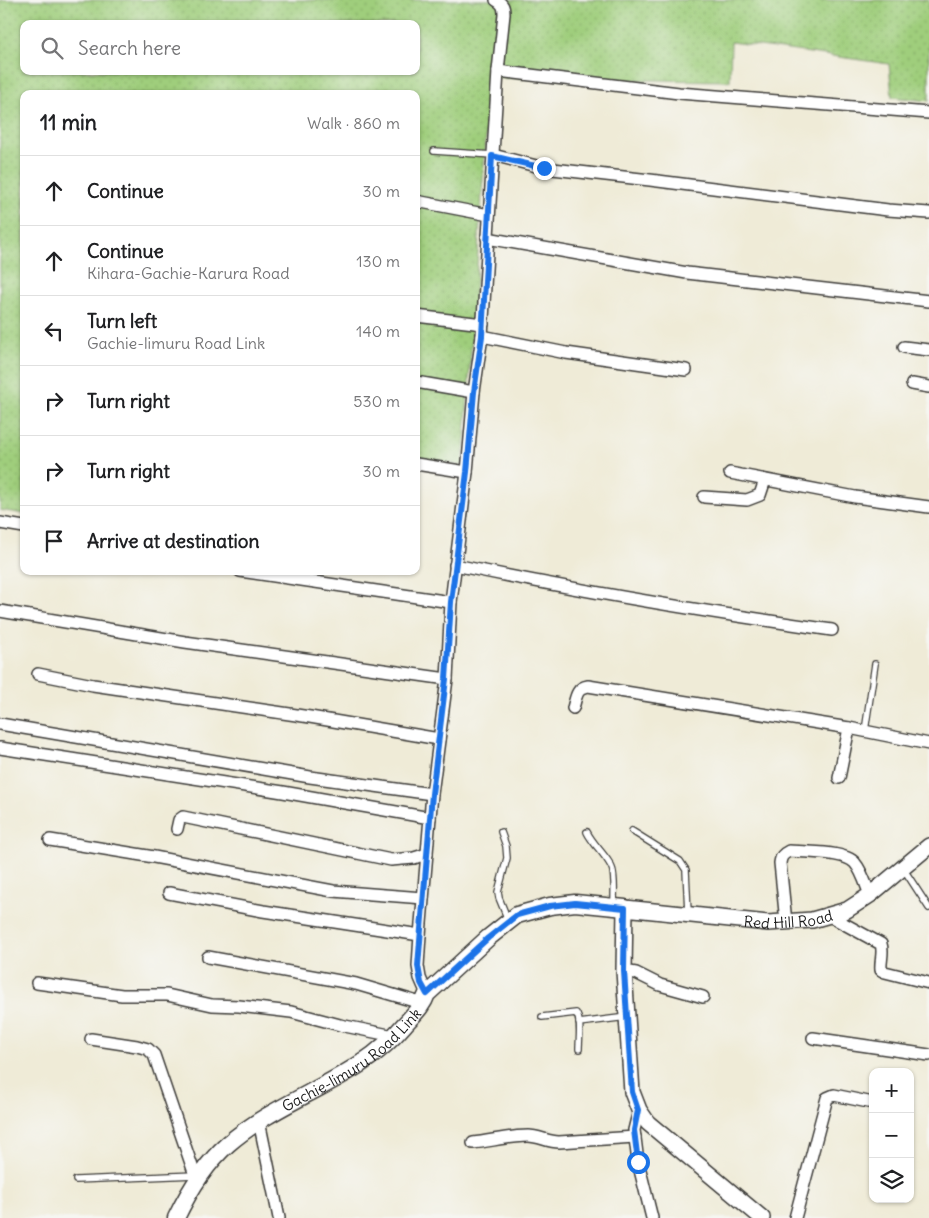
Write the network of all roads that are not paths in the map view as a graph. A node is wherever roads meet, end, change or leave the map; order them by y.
1 (496, 0) edge
2 (498, 71) junction
3 (929, 113) edge
4 (434, 151) dead end
5 (492, 156) junction
6 (420, 202) edge
7 (929, 213) edge
8 (489, 215) junction
9 (487, 238) junction
10 (929, 301) edge
11 (420, 316) edge
12 (483, 324) junction
13 (482, 336) junction
14 (904, 347) dead end
15 (929, 350) edge
16 (686, 370) dead end
17 (420, 383) edge
18 (912, 384) dead end
19 (929, 387) edge
20 (474, 392) junction
21 (420, 465) edge
22 (467, 472) junction
23 (730, 474) dead end
24 (765, 480) junction
25 (704, 497) dead end
26 (929, 507) edge
27 (0, 523) edge
28 (20, 526) edge
29 (455, 565) junction
30 (267, 575) edge
31 (451, 602) junction
32 (0, 611) edge
33 (832, 630) dead end
34 (876, 664) dead end
35 (38, 674) dead end
36 (446, 679) junction
37 (573, 708) dead end
38 (0, 724) edge
39 (849, 728) junction
40 (865, 731) junction
41 (439, 739) junction
42 (929, 744) edge
43 (0, 748) edge
44 (840, 778) dead end
45 (432, 794) junction
46 (430, 818) junction
47 (177, 829) dead end
48 (632, 831) dead end
49 (501, 832) dead end
50 (587, 832) dead end
51 (50, 840) dead end
52 (929, 846) edge
53 (427, 854) junction
54 (903, 868) junction
55 (169, 893) dead end
56 (870, 895) junction
57 (423, 898) junction
58 (619, 908) junction
59 (929, 908) edge
60 (688, 915) junction
61 (828, 915) junction
62 (508, 922) junction
63 (786, 922) junction
64 (420, 935) junction
65 (208, 957) dead end
66 (624, 971) junction
67 (929, 983) edge
68 (37, 984) dead end
69 (704, 997) dead end
70 (425, 999) junction
71 (542, 1017) dead end
72 (627, 1017) junction
73 (579, 1023) junction
74 (394, 1036) junction
75 (813, 1038) dead end
76 (91, 1039) dead end
77 (579, 1049) dead end
78 (929, 1055) edge
79 (869, 1102) edge
80 (638, 1110) junction
81 (260, 1121) junction
82 (635, 1137) junction
83 (473, 1144) dead end
84 (196, 1178) junction
85 (76, 1180) dead end
86 (176, 1218) edge
87 (279, 1218) edge
88 (652, 1218) edge
89 (762, 1218) edge
90 (795, 1218) edge

1 - 2 street
2 - 3 street
2 - 5 street
4 - 5 lane
5 - 7 street
5 - 8 street
6 - 8 street
8 - 9 street
9 - 10 street
9 - 12 street
11 - 12 street
12 - 13 street
13 - 16 street
13 - 20 street
14 - 15 street
17 - 20 street
18 - 19 street
20 - 22 street
21 - 22 street
22 - 29 street
23 - 24 street
24 - 25 street
24 - 26 street
27 - 28 street
29 - 31 street
29 - 33 street
30 - 31 street
31 - 36 street
32 - 36 street
34 - 40 lane
35 - 41 street
36 - 41 street
37 - 39 street
38 - 45 street
39 - 40 street
39 - 44 street
40 - 42 street
41 - 45 street
43 - 46 street
45 - 46 street
46 - 53 street
47 - 53 street
48 - 60 lane
49 - 62 lane
50 - 58 lane
51 - 57 street
52 - 54 street, Red Hill Road
53 - 57 street
54 - 56 street, Red Hill Road
54 - 59 lane
55 - 64 street
56 - 61 street, Red Hill Road
56 - 63 street
57 - 64 street
58 - 60 street, Red Hill Road
58 - 62 main road, Gachie-limuru Road Link
58 - 66 street
60 - 63 street, Red Hill Road
61 - 63 street, Red Hill Road
61 - 67 street
62 - 70 main road, Gachie-limuru Road Link
64 - 70 street
65 - 70 street
66 - 69 street
66 - 72 street
68 - 74 street
70 - 74 main road, Gachie-limuru Road Link
71 - 73 lane
72 - 73 lane
72 - 80 street
73 - 77 lane
74 - 81 main road, Gachie-limuru Road Link
75 - 78 street
76 - 84 street
79 - 90 street
80 - 82 street
80 - 89 street
81 - 84 main road, Gachie-limuru Road Link
81 - 87 street
82 - 83 street
82 - 88 street
84 - 85 lane
84 - 86 main road, Gachie-limuru Road Link

